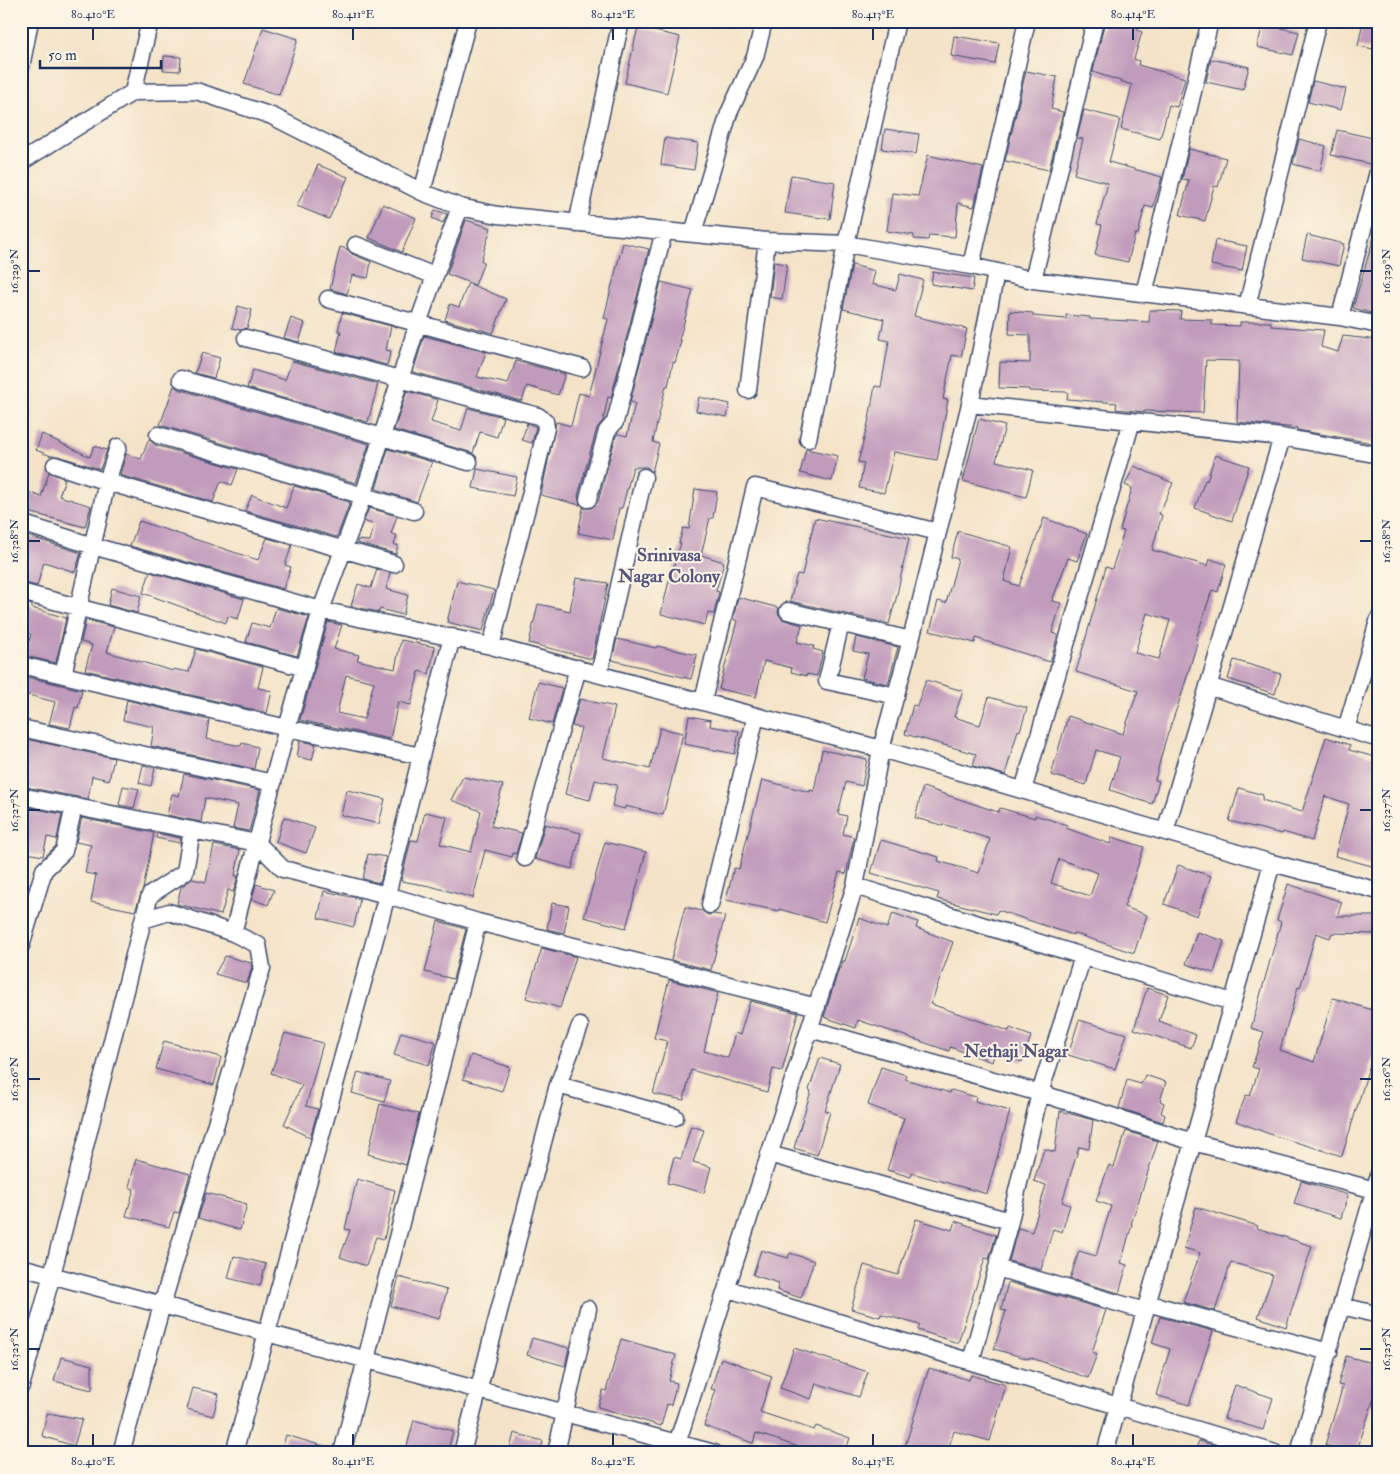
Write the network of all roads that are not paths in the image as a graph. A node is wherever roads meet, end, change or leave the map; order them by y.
1 (30, 21) edge
2 (150, 21) edge
3 (468, 21) edge
4 (621, 21) edge
5 (764, 21) edge
6 (897, 21) edge
7 (1027, 21) edge
8 (1095, 21) edge
9 (1210, 21) edge
10 (1318, 21) edge
11 (21, 67) edge
12 (133, 92) junction
13 (21, 162) edge
14 (1379, 168) edge
15 (422, 192) junction
16 (460, 207) junction
17 (578, 224) junction
18 (664, 231) junction
19 (693, 233) junction
20 (767, 241) junction
21 (846, 244) junction
22 (356, 245) dead end
23 (971, 266) junction
24 (996, 273) junction
25 (435, 276) junction
26 (1033, 280) junction
27 (1144, 294) junction
28 (328, 299) dead end
29 (1247, 306) junction
30 (1340, 317) junction
31 (418, 323) junction
32 (1379, 325) edge
33 (246, 338) dead end
34 (582, 368) dead end
35 (400, 378) junction
36 (181, 379) dead end
37 (748, 390) dead end
38 (970, 404) junction
39 (1132, 422) junction
40 (158, 435) dead end
41 (382, 437) junction
42 (1282, 437) junction
43 (808, 439) dead end
44 (118, 447) dead end
45 (1379, 455) edge
46 (469, 462) dead end
47 (55, 465) dead end
48 (644, 477) dead end
49 (107, 482) junction
50 (364, 496) junction
51 (588, 499) dead end
52 (414, 511) dead end
53 (21, 523) edge
54 (938, 532) junction
55 (93, 546) junction
56 (343, 550) junction
57 (394, 564) dead end
58 (21, 592) edge
59 (79, 607) junction
60 (321, 610) junction
61 (788, 611) dead end
62 (1379, 618) edge
63 (841, 623) junction
64 (452, 637) junction
65 (911, 640) junction
66 (491, 646) junction
67 (21, 665) edge
68 (305, 668) junction
69 (578, 668) junction
70 (599, 674) junction
71 (63, 675) junction
72 (1208, 686) junction
73 (896, 696) junction
74 (703, 701) junction
75 (756, 716) junction
76 (21, 728) edge
77 (287, 728) junction
78 (1346, 729) junction
79 (1379, 739) edge
80 (881, 749) junction
81 (421, 756) junction
82 (273, 783) junction
83 (1023, 790) junction
84 (21, 796) edge
85 (74, 806) junction
86 (192, 830) junction
87 (1165, 832) junction
88 (257, 843) junction
89 (525, 858) dead end
90 (1272, 863) junction
91 (855, 886) junction
92 (1379, 890) edge
93 (387, 896) junction
94 (710, 905) dead end
95 (144, 920) junction
96 (478, 922) junction
97 (233, 933) junction
98 (21, 946) edge
99 (1083, 956) junction
100 (1232, 1002) junction
101 (818, 1007) junction
102 (580, 1026) dead end
103 (810, 1029) junction
104 (558, 1085) junction
105 (1040, 1093) junction
106 (675, 1116) dead end
107 (1193, 1142) junction
108 (769, 1154) junction
109 (1377, 1182) edge
110 (1010, 1221) junction
111 (21, 1267) edge
112 (997, 1268) junction
113 (52, 1275) junction
114 (728, 1289) junction
115 (162, 1305) junction
116 (1342, 1306) junction
117 (1146, 1307) junction
118 (588, 1308) dead end
119 (1379, 1315) edge
120 (267, 1334) junction
121 (1329, 1352) junction
122 (367, 1360) junction
123 (971, 1361) junction
124 (21, 1386) edge
125 (479, 1390) junction
126 (1118, 1405) junction
127 (566, 1412) junction
128 (676, 1447) edge
129 (122, 1453) edge
130 (234, 1453) edge
131 (342, 1453) edge
132 (462, 1453) edge
133 (556, 1453) edge
134 (714, 1453) edge
135 (1105, 1453) edge
136 (1275, 1453) edge
137 (1299, 1453) edge

1 - 11 street
2 - 12 street
3 - 15 street
4 - 17 street
5 - 19 street
6 - 21 street
7 - 23 street
8 - 26 street
9 - 27 street
10 - 29 street
12 - 13 street
12 - 15 street
14 - 30 street
15 - 16 street
16 - 17 street
16 - 25 street
17 - 18 street
18 - 19 street
18 - 51 street
19 - 20 street
20 - 21 street
20 - 37 street
21 - 23 street
21 - 43 street
22 - 25 street
23 - 24 street
24 - 26 street
24 - 38 street
25 - 31 street
26 - 27 street
27 - 29 street
28 - 31 street
29 - 30 street
30 - 32 street
31 - 34 street
31 - 35 street
33 - 35 street
35 - 41 street
35 - 66 street
36 - 41 street
38 - 39 street
38 - 54 street
39 - 42 street
39 - 83 street
40 - 50 street
41 - 46 street
41 - 50 street
42 - 45 street
42 - 72 street
44 - 49 street
47 - 49 street
48 - 70 street
49 - 55 street
49 - 56 street
50 - 52 street
50 - 56 street
53 - 55 street
54 - 65 street
54 - 74 street
55 - 59 street
55 - 60 street
56 - 57 street
56 - 60 street
58 - 59 street
59 - 68 street
59 - 71 street
60 - 64 street
60 - 68 street
61 - 63 street
62 - 78 street
63 - 65 street
63 - 73 street
64 - 66 street
64 - 81 street
65 - 73 street
66 - 69 street
67 - 71 street
68 - 77 street
69 - 70 street
69 - 89 street
70 - 74 street
71 - 77 street
72 - 78 street
72 - 87 street
73 - 80 street
74 - 75 street
75 - 80 street
75 - 94 street
76 - 82 street
77 - 81 street
77 - 82 street
78 - 79 street
80 - 83 street
80 - 91 street
81 - 93 street
82 - 88 street
83 - 87 street
84 - 85 street
85 - 86 street
85 - 98 street
86 - 88 street
86 - 95 street
87 - 90 street
88 - 93 street
88 - 97 street
90 - 92 street
90 - 100 street
91 - 99 street
91 - 101 street
93 - 96 street
93 - 120 street
95 - 97 street
95 - 113 street
96 - 101 street
96 - 122 street
97 - 115 street
99 - 100 street
99 - 105 street
100 - 107 street
101 - 103 street
102 - 104 street
103 - 105 street
103 - 108 street
104 - 106 street
104 - 125 street
105 - 107 street
105 - 110 street
107 - 109 street
107 - 117 street
108 - 110 street
108 - 114 street
109 - 116 street
110 - 112 street
111 - 113 street
112 - 117 street
112 - 123 street
113 - 115 street
113 - 124 street
114 - 123 street
114 - 128 street
115 - 120 street
115 - 129 street
116 - 119 street
116 - 121 street
117 - 121 street
117 - 126 street
118 - 127 street
120 - 122 street
120 - 130 street
121 - 137 street
122 - 125 street
122 - 131 street
123 - 126 street
125 - 127 street
125 - 132 street
126 - 135 street
126 - 136 street
127 - 128 street
127 - 133 street
128 - 134 street

